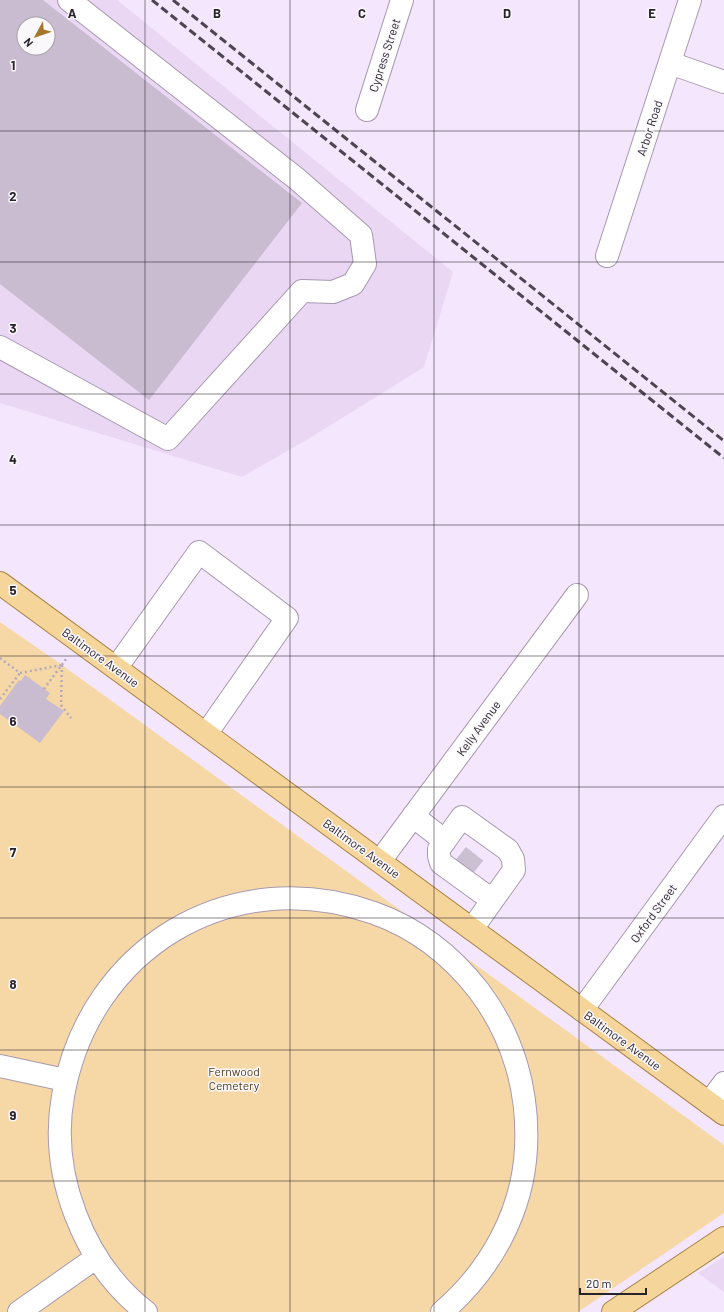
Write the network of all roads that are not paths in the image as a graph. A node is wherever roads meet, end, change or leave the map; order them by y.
1 (68, 0) edge
2 (402, 0) edge
3 (690, 0) edge
4 (670, 63) junction
5 (724, 82) edge
6 (367, 110) dead end
7 (607, 256) dead end
8 (0, 347) edge
9 (0, 583) edge
10 (577, 595) dead end
11 (116, 668) junction
12 (206, 734) junction
13 (413, 816) junction
14 (724, 816) edge
15 (445, 841) junction
16 (380, 861) junction
17 (492, 900) junction
18 (472, 929) junction
19 (582, 1010) junction
20 (0, 1066) edge
21 (65, 1080) junction
22 (724, 1083) edge
23 (717, 1108) edge
24 (724, 1238) edge
25 (97, 1257) junction
26 (19, 1312) edge
27 (146, 1312) edge
28 (442, 1312) edge
29 (613, 1312) edge

1 - 8 street
2 - 6 street, Cypress Street
3 - 4 street, Arbor Road
4 - 5 street
4 - 7 street, Arbor Road
9 - 11 main road, Baltimore Avenue
10 - 13 street, Kelly Avenue
11 - 12 main road, Baltimore Avenue
11 - 12 street
12 - 16 main road, Baltimore Avenue
13 - 15 street
13 - 16 street, Kelly Avenue
14 - 19 street, Oxford Street
15 - 17 street
15 - 17 street
16 - 18 main road, Baltimore Avenue
17 - 18 street
18 - 19 main road, Baltimore Avenue
19 - 23 main road, Baltimore Avenue
20 - 21 street
21 - 25 street
21 - 28 street
22 - 23 street
24 - 29 main road
25 - 26 street
25 - 27 street

